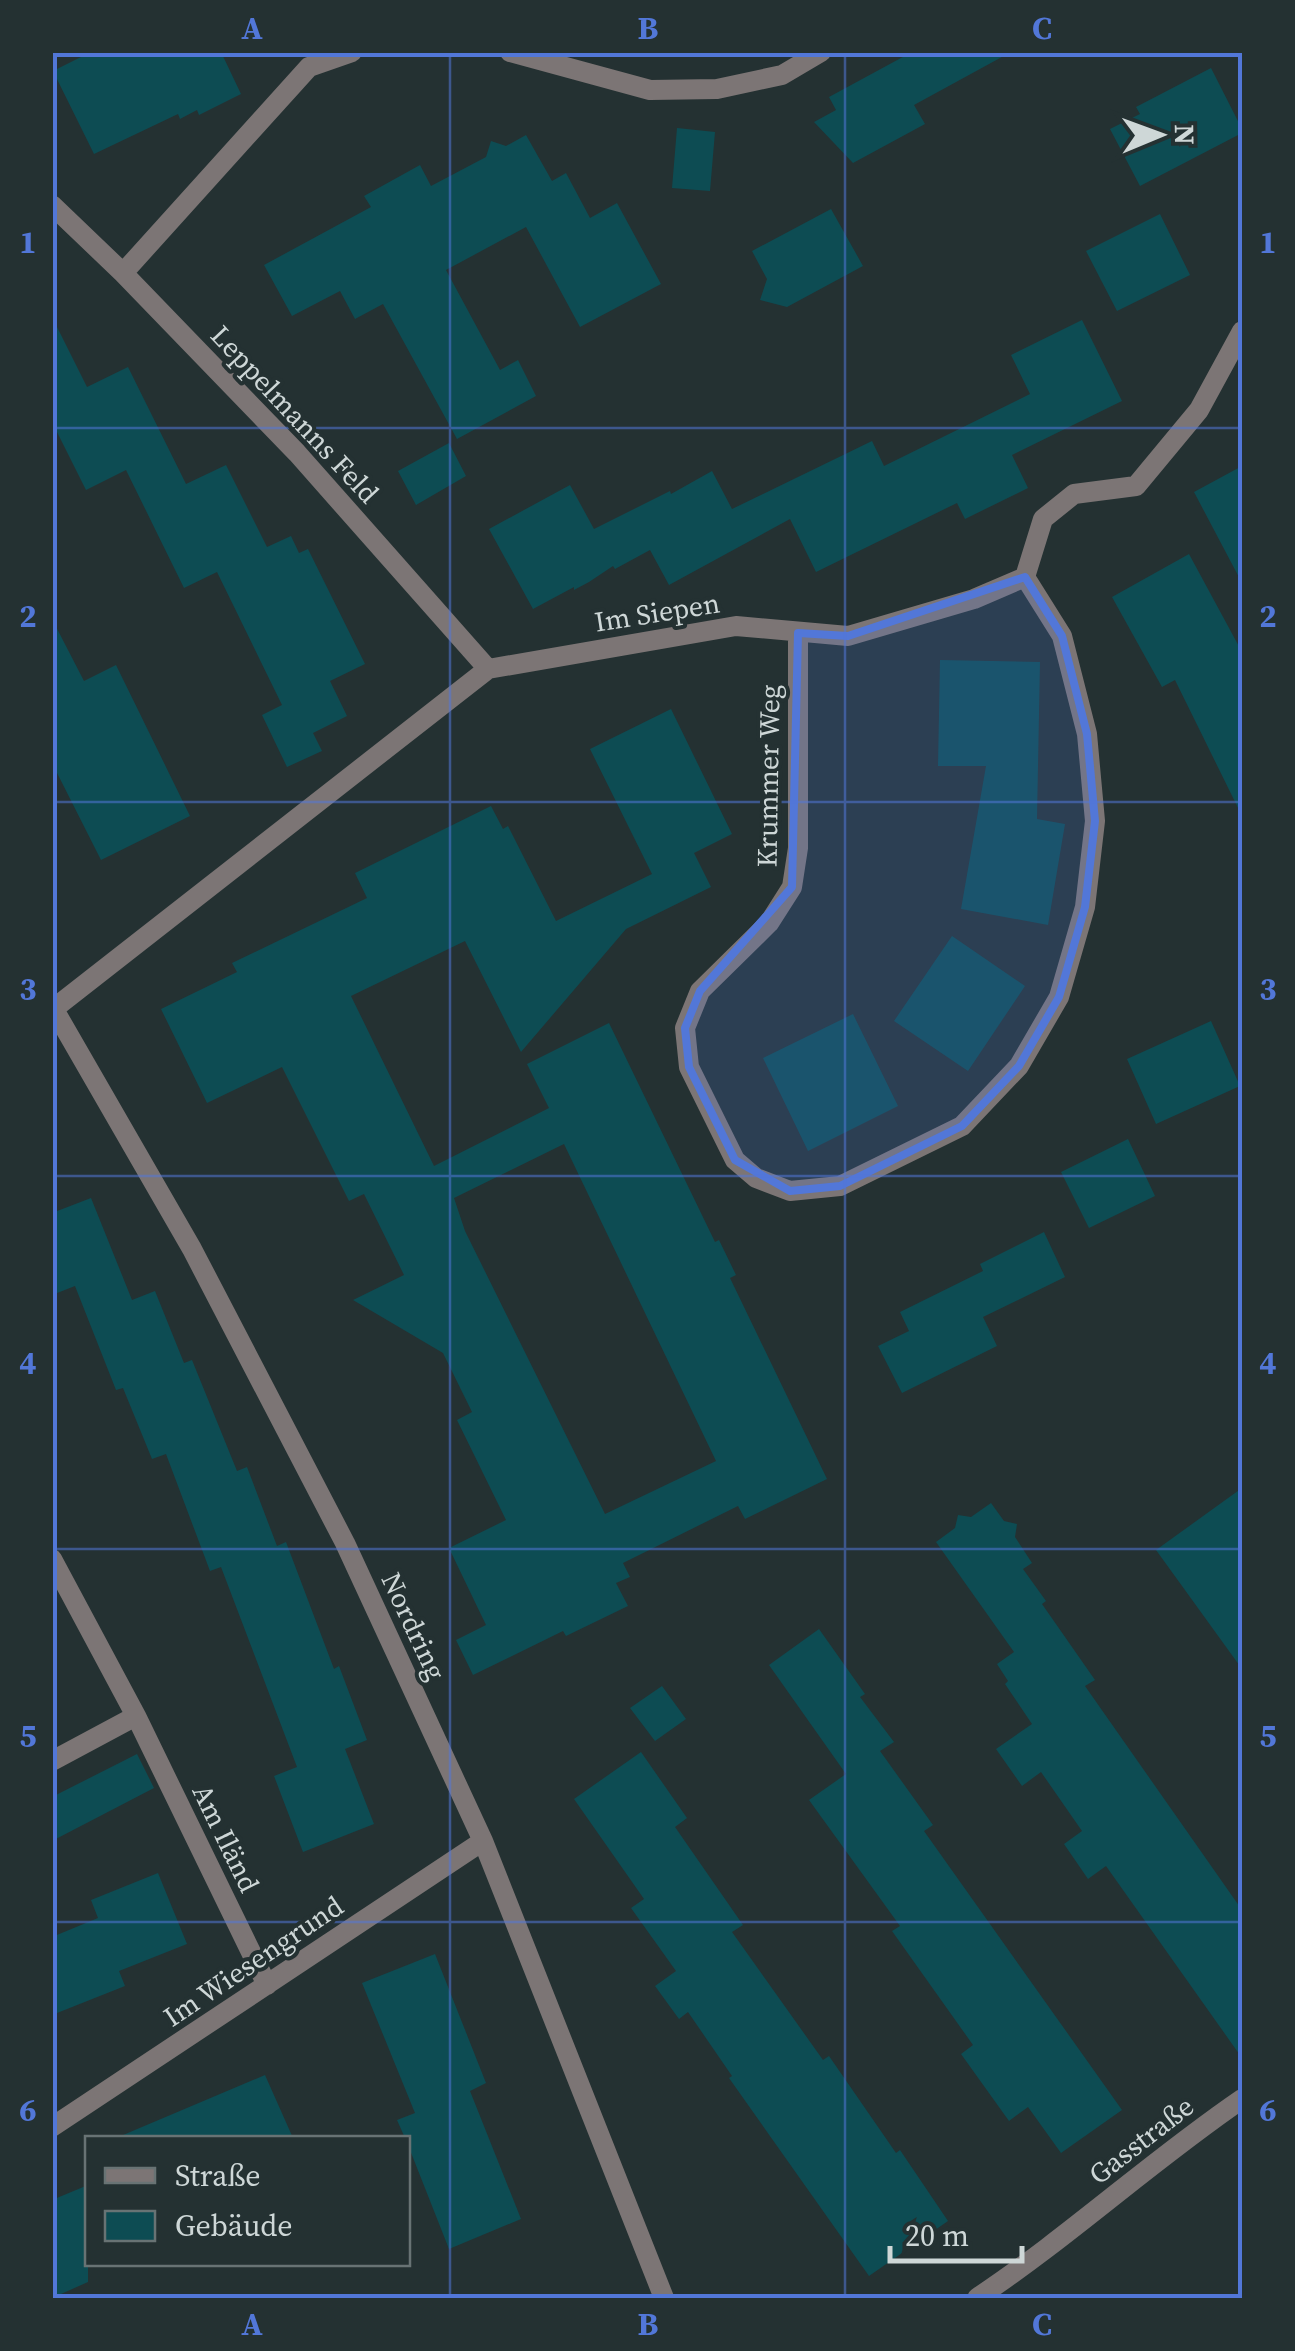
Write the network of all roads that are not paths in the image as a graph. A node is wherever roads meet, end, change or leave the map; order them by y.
1 (352, 52) edge
2 (510, 52) edge
3 (821, 52) edge
4 (52, 205) edge
5 (122, 273) junction
6 (1242, 330) edge
7 (1025, 577) junction
8 (798, 632) junction
9 (488, 669) junction
10 (53, 1008) edge
11 (52, 1559) edge
12 (136, 1716) junction
13 (52, 1761) edge
14 (483, 1841) junction
15 (267, 1984) junction
16 (1242, 2098) edge
17 (52, 2127) edge
18 (664, 2298) edge
19 (977, 2298) edge

1 - 5 street
2 - 3 street
4 - 5 street, Leppelmanns Feld
5 - 9 street, Leppelmanns Feld
6 - 7 street
7 - 8 street, Im Siepen
7 - 8 street, Krummer Weg
8 - 9 street, Im Siepen
9 - 10 street, Im Siepen
10 - 14 street, Nordring
11 - 12 street, Am Iländ
12 - 13 street
12 - 15 street, Am Iländ
14 - 15 street, Im Wiesengrund
14 - 18 street, Nordring
15 - 17 street, Im Wiesengrund
16 - 19 street, Gasstraße

